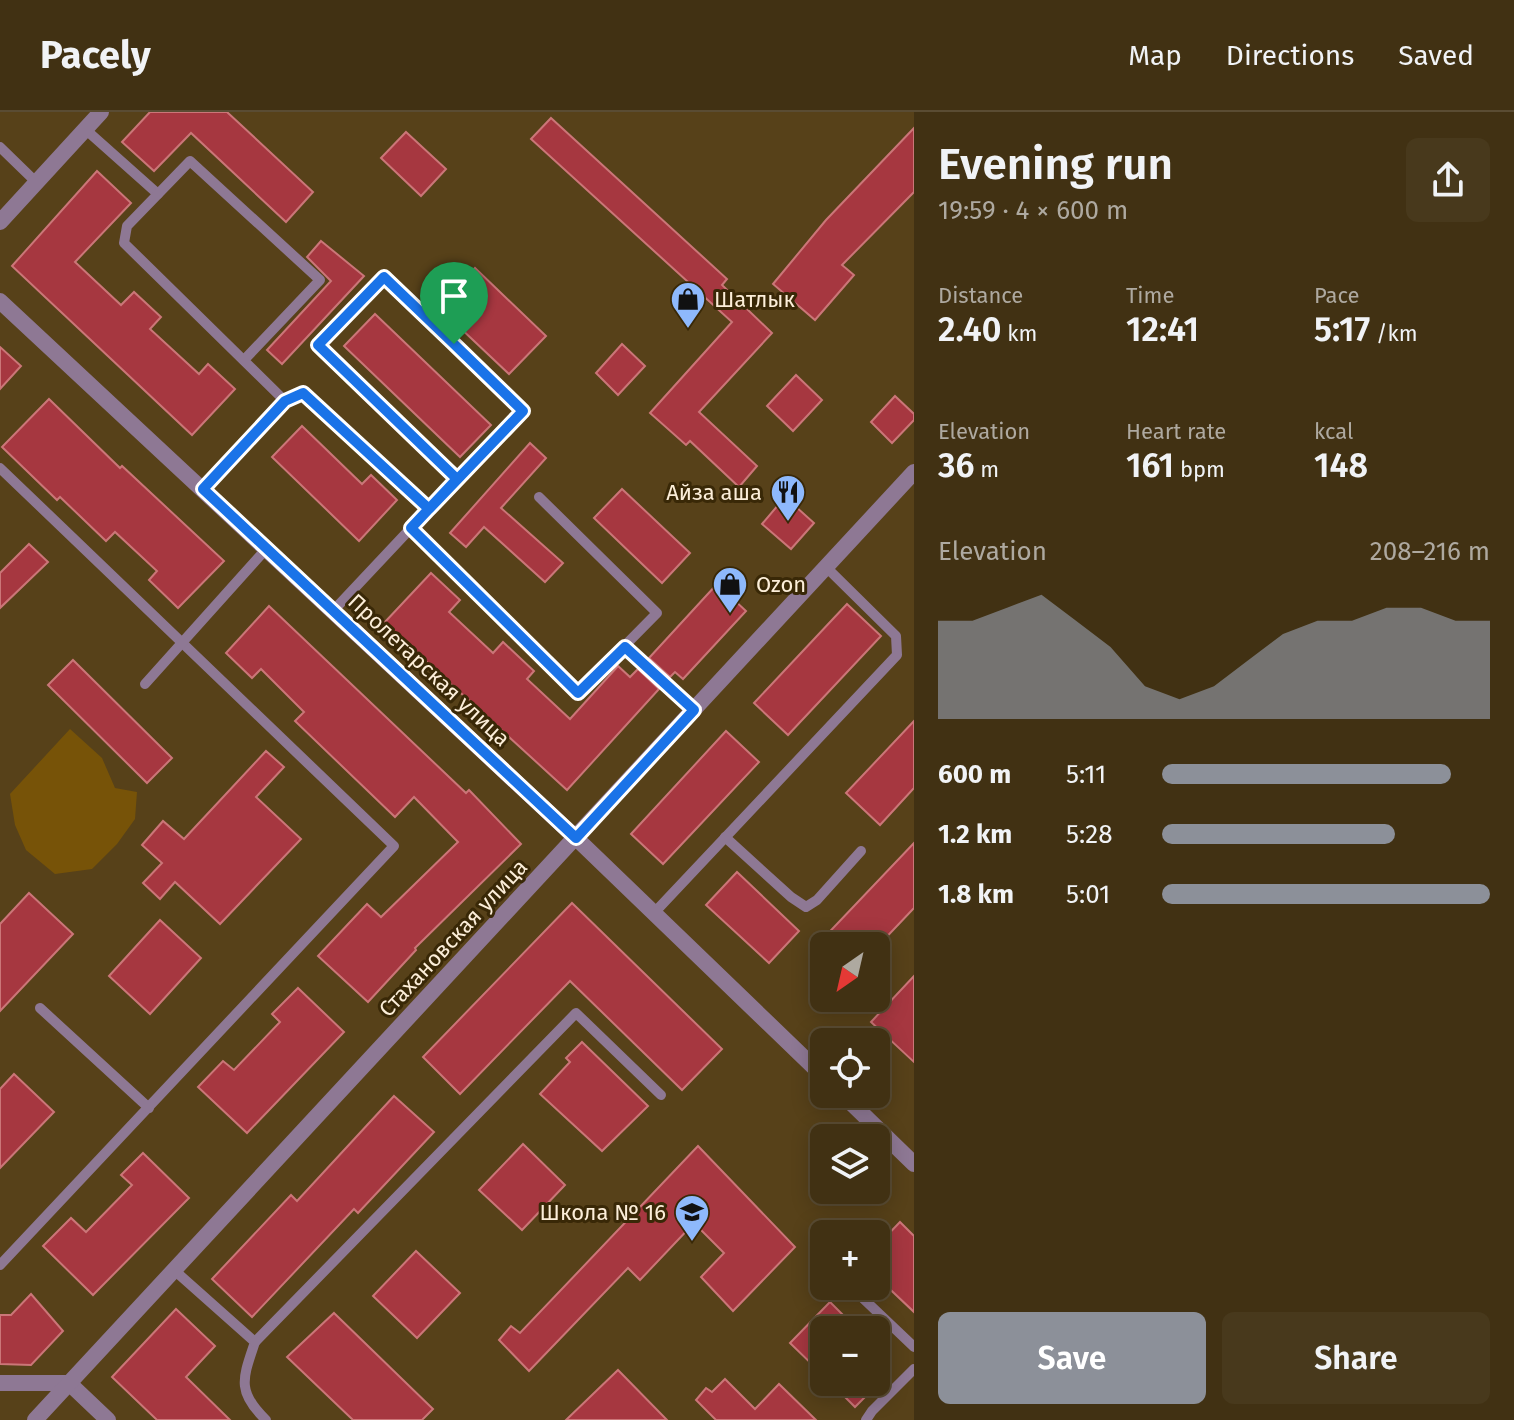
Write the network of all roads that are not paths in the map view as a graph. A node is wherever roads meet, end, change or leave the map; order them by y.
1 (101, 112) edge
2 (85, 129) junction
3 (0, 147) edge
4 (37, 183) junction
5 (158, 194) junction
6 (0, 222) edge
7 (0, 301) edge
8 (244, 360) junction
9 (285, 401) junction
10 (0, 468) edge
11 (914, 472) edge
12 (457, 479) junction
13 (203, 489) junction
14 (539, 497) dead end
15 (429, 509) junction
16 (411, 528) junction
17 (267, 548) junction
18 (825, 566) junction
19 (333, 611) junction
20 (182, 642) junction
21 (625, 647) junction
22 (145, 684) dead end
23 (694, 710) junction
24 (725, 837) junction
25 (576, 838) junction
26 (861, 851) dead end
27 (654, 913) junction
28 (40, 1008) dead end
29 (810, 1063) edge
30 (661, 1095) dead end
31 (149, 1108) junction
32 (856, 1108) edge
33 (914, 1164) edge
34 (0, 1265) edge
35 (174, 1270) junction
36 (865, 1300) edge
37 (255, 1342) junction
38 (914, 1347) edge
39 (914, 1369) edge
40 (0, 1383) edge
41 (69, 1383) junction
42 (35, 1420) edge
43 (108, 1420) edge
44 (266, 1420) edge
45 (866, 1420) edge

1 - 2 street
2 - 4 street
2 - 5 lane
3 - 4 lane
4 - 6 street
5 - 8 lane
5 - 8 lane
7 - 13 street, Пролетарская улица
8 - 9 lane
9 - 13 lane
9 - 15 lane
10 - 20 lane
11 - 18 street, Стахановская улица
12 - 12 lane
12 - 15 lane
13 - 17 street, Пролетарская улица
14 - 21 lane
15 - 16 lane
16 - 19 lane
16 - 21 lane
17 - 19 street, Пролетарская улица
17 - 20 lane
18 - 23 street, Стахановская улица
18 - 24 lane
19 - 25 street, Пролетарская улица
20 - 22 lane
20 - 31 lane
21 - 23 lane
23 - 25 street, Стахановская улица
24 - 26 lane
24 - 27 lane
25 - 27 street, Пролетарская улица
25 - 35 street, Стахановская улица
27 - 29 street, Пролетарская улица
28 - 31 lane
30 - 37 lane
31 - 34 lane
32 - 33 street
35 - 37 lane
35 - 41 street, Стахановская улица
36 - 38 lane
37 - 44 lane
39 - 45 lane
40 - 41 street
41 - 42 street, Стахановская улица
41 - 43 street

